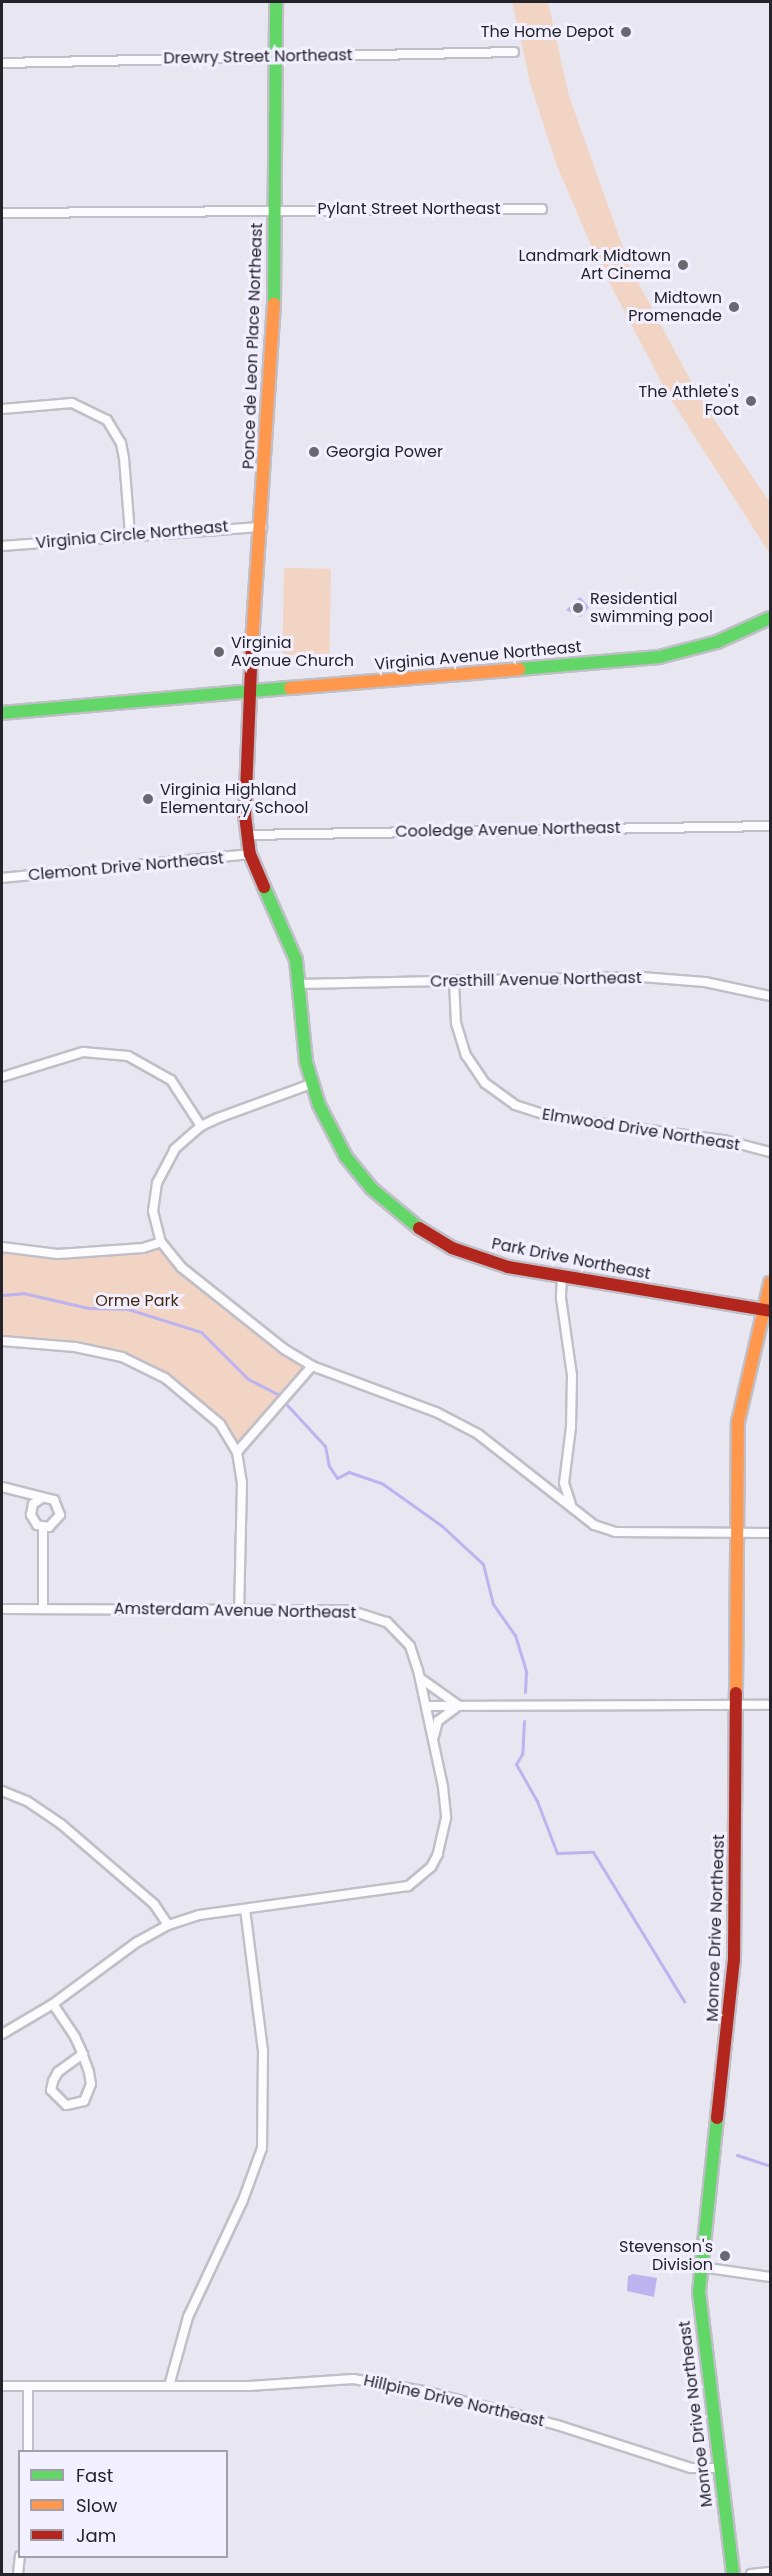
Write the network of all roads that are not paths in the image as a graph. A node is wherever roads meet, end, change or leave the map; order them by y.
1 (276, 2) edge
2 (514, 52) dead end
3 (274, 57) junction
4 (2, 63) edge
5 (542, 209) dead end
6 (275, 210) junction
7 (2, 213) edge
8 (2, 409) edge
9 (262, 527) junction
10 (130, 535) junction
11 (2, 546) edge
12 (771, 618) edge
13 (249, 692) junction
14 (2, 713) edge
15 (771, 826) edge
16 (246, 835) junction
17 (250, 854) junction
18 (2, 878) edge
19 (454, 981) junction
20 (300, 984) junction
21 (771, 996) edge
22 (2, 1077) edge
23 (311, 1084) junction
24 (201, 1126) junction
25 (771, 1152) edge
26 (161, 1242) junction
27 (2, 1247) edge
28 (562, 1276) junction
29 (771, 1283) edge
30 (767, 1310) edge
31 (2, 1341) edge
32 (312, 1366) junction
33 (237, 1452) junction
34 (2, 1487) edge
35 (42, 1498) junction
36 (574, 1510) junction
37 (43, 1527) junction
38 (771, 1533) edge
39 (737, 1534) junction
40 (2, 1609) edge
41 (44, 1609) junction
42 (239, 1610) junction
43 (420, 1678) junction
44 (458, 1705) junction
45 (736, 1705) junction
46 (771, 1705) edge
47 (426, 1706) junction
48 (433, 1740) junction
49 (2, 1791) edge
50 (245, 1909) junction
51 (168, 1925) junction
52 (53, 2004) junction
53 (2, 2034) edge
54 (82, 2054) junction
55 (701, 2267) junction
56 (771, 2277) edge
57 (2, 2386) edge
58 (28, 2386) junction
59 (170, 2386) junction
60 (28, 2450) edge
61 (719, 2469) junction
62 (20, 2558) edge
63 (771, 2572) edge
64 (18, 2574) edge
65 (733, 2574) edge
66 (751, 2574) edge

1 - 3 street, Ponce de Leon Place Northeast
2 - 3 street, Drewry Street Northeast
3 - 4 street, Drewry Street Northeast
3 - 6 street, Ponce de Leon Place Northeast
5 - 6 street, Pylant Street Northeast
6 - 7 street, Pylant Street Northeast
6 - 9 street, Ponce de Leon Place Northeast
8 - 10 street
9 - 10 street, Virginia Circle Northeast
9 - 13 street, Ponce de Leon Place Northeast
10 - 11 street, Virginia Circle Northeast
12 - 13 street, Virginia Avenue Northeast
13 - 14 street, Virginia Avenue Northeast
13 - 16 street, Park Drive Northeast
15 - 16 street, Cooledge Avenue Northeast
16 - 17 street, Park Drive Northeast
17 - 18 street, Clemont Drive Northeast
17 - 20 street, Park Drive Northeast
19 - 20 street, Cresthill Avenue Northeast
19 - 21 street, Cresthill Avenue Northeast
19 - 25 street, Elmwood Drive Northeast
20 - 23 street, Park Drive Northeast
22 - 24 street
23 - 24 street
23 - 28 street, Park Drive Northeast
24 - 26 street
26 - 27 street
26 - 32 street
28 - 30 street, Park Drive Northeast
28 - 36 street
29 - 30 street, Monroe Drive Northeast
30 - 39 street, Monroe Drive Northeast
31 - 33 street
32 - 33 street
32 - 36 street
33 - 42 street
34 - 35 street
35 - 37 street
35 - 37 street
36 - 39 street
37 - 41 street
38 - 39 street
39 - 45 street, Monroe Drive Northeast
40 - 41 street, Amsterdam Avenue Northeast
41 - 42 street, Amsterdam Avenue Northeast
42 - 43 street, Amsterdam Avenue Northeast
43 - 44 street
43 - 47 street, Amsterdam Avenue Northeast
44 - 45 street
44 - 47 street
44 - 48 street
45 - 46 street
45 - 55 street, Monroe Drive Northeast
47 - 48 street, Amsterdam Avenue Northeast
48 - 50 street, Amsterdam Avenue Northeast
49 - 51 street
50 - 51 street, Amsterdam Avenue Northeast
50 - 59 street
51 - 52 street, Amsterdam Avenue Northeast
52 - 53 street, Amsterdam Avenue Northeast
52 - 54 street
54 - 54 street
55 - 56 street
55 - 61 street, Monroe Drive Northeast
57 - 58 street, Hillpine Drive Northeast
58 - 59 street, Hillpine Drive Northeast
58 - 60 street
59 - 61 street, Hillpine Drive Northeast
61 - 65 street, Monroe Drive Northeast
62 - 64 street
63 - 66 street

